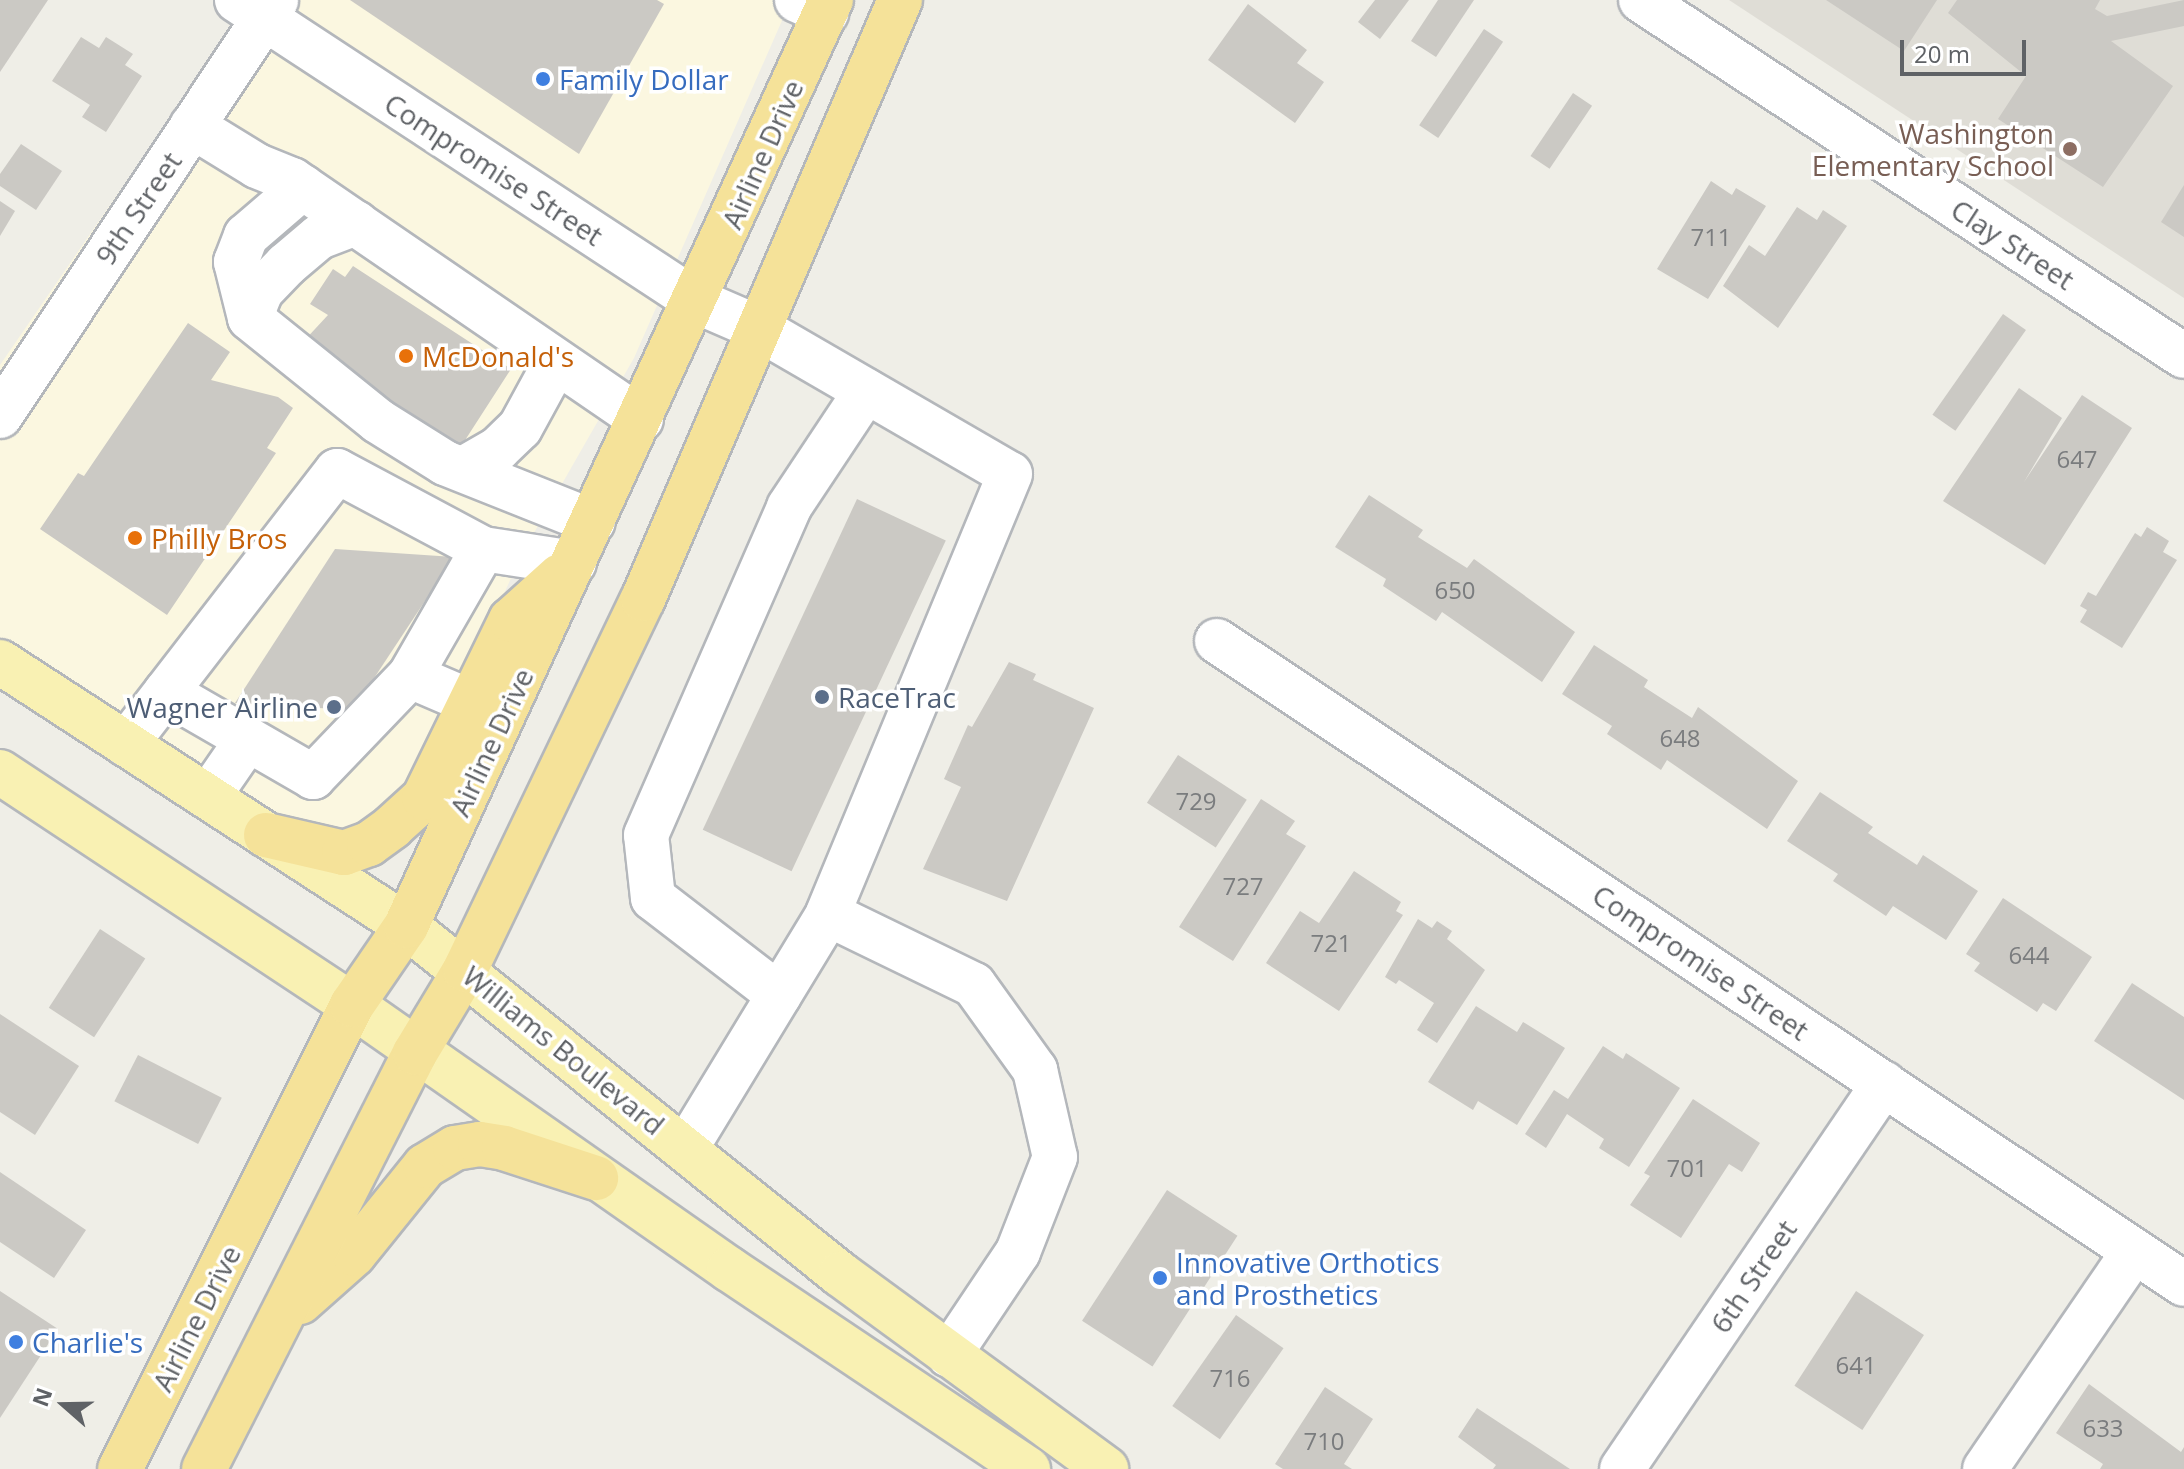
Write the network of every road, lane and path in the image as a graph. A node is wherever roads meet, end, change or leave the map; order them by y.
1 (900, 0) edge
2 (1641, 0) edge
3 (818, 4) edge
4 (259, 6) edge
5 (192, 126) junction
6 (303, 187) junction
7 (356, 223) junction
8 (696, 301) junction
9 (250, 318) junction
10 (756, 327) junction
11 (2184, 356) edge
12 (556, 362) junction
13 (866, 391) junction
14 (0, 416) edge
15 (641, 419) junction
16 (463, 469) junction
17 (593, 522) junction
18 (483, 549) junction
19 (574, 563) junction
20 (1217, 641) dead end
21 (0, 662) edge
22 (410, 676) junction
23 (166, 692) junction
24 (471, 702) junction
25 (248, 739) junction
26 (126, 744) junction
27 (0, 772) edge
28 (208, 797) junction
29 (266, 835) junction
30 (828, 914) junction
31 (406, 926) junction
32 (465, 970) junction
33 (779, 995) junction
34 (352, 1005) junction
35 (415, 1053) junction
36 (1884, 1084) junction
37 (686, 1148) junction
38 (596, 1178) junction
39 (2134, 1251) junction
40 (2184, 1284) edge
41 (280, 1319) junction
42 (949, 1355) junction
43 (120, 1469) edge
44 (204, 1469) edge
45 (1028, 1469) edge
46 (1106, 1469) edge
47 (1622, 1469) edge
48 (1985, 1469) edge

1 - 10 highway
2 - 11 street, Clay Street
3 - 8 highway, Airline Drive
4 - 5 street, 9th Street
4 - 8 street, Compromise Street
5 - 6 street
5 - 14 street, 9th Street
6 - 7 street
6 - 9 street
7 - 9 street
7 - 12 street
8 - 10 street, Compromise Street
8 - 15 highway, Airline Drive
9 - 16 street
10 - 13 street, Compromise Street
10 - 32 highway
12 - 15 street
12 - 16 street
13 - 30 street, Compromise Street
13 - 33 street
15 - 17 highway, Airline Drive
16 - 17 street
17 - 19 highway, Airline Drive
18 - 19 street
18 - 22 street
18 - 23 street
19 - 24 highway
19 - 31 highway, Airline Drive
20 - 36 street, Compromise Street
21 - 26 main road, Williams Boulevard
22 - 24 street
22 - 25 street
23 - 25 street
23 - 26 street
24 - 29 highway
25 - 28 street
26 - 28 main road, Williams Boulevard
27 - 34 main road
28 - 29 main road, Williams Boulevard
29 - 31 main road, Williams Boulevard
30 - 33 street
30 - 42 street
31 - 32 main road, Williams Boulevard
31 - 34 highway, Airline Drive
32 - 35 highway
32 - 37 main road, Williams Boulevard
33 - 37 street
34 - 35 main road
34 - 43 highway, Airline Drive
35 - 38 main road
35 - 41 highway
36 - 39 street, Compromise Street
36 - 47 street, 6th Street
37 - 42 main road, Williams Boulevard
38 - 41 highway
38 - 45 main road
39 - 40 street, Compromise Street
39 - 48 street
41 - 44 highway
42 - 46 main road, Williams Boulevard

